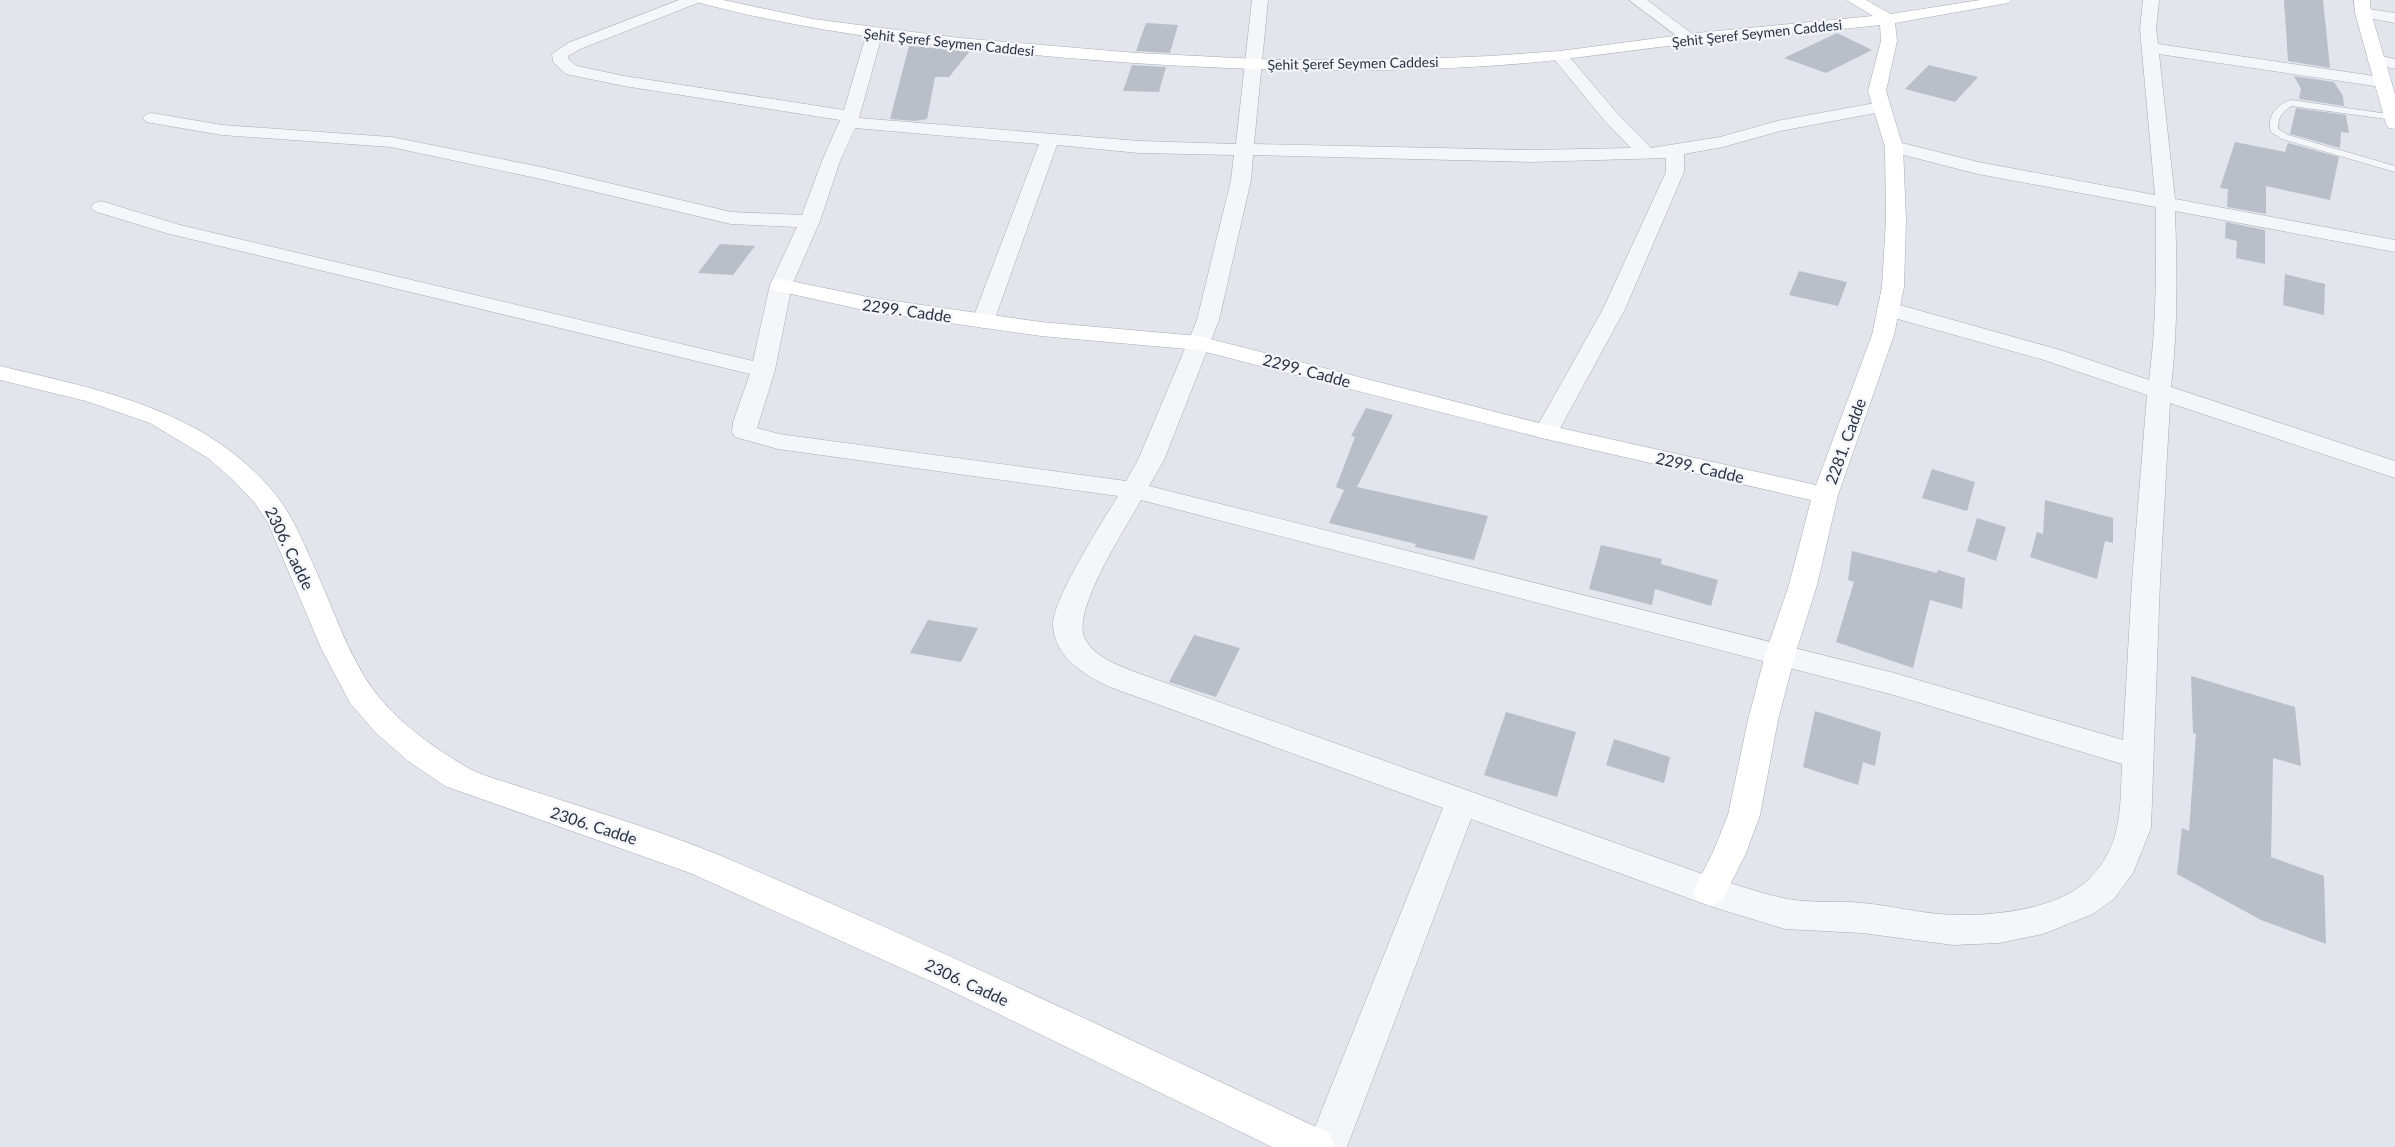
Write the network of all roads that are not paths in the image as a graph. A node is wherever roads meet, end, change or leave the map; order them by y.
1 (694, 0) edge
2 (705, 0) edge
3 (1260, 0) edge
4 (1637, 0) edge
5 (1855, 0) edge
6 (2003, 0) edge
7 (2151, 0) edge
8 (2362, 7) edge
9 (1888, 18) junction
10 (2395, 18) edge
11 (874, 35) junction
12 (1691, 39) junction
13 (2150, 48) junction
14 (1560, 56) junction
15 (2375, 60) junction
16 (1253, 64) junction
17 (2395, 64) edge
18 (2381, 82) junction
19 (1880, 106) junction
20 (152, 118) dead end
21 (850, 119) junction
22 (2394, 121) edge
23 (1050, 140) junction
24 (1894, 147) junction
25 (1244, 150) junction
26 (1675, 150) junction
27 (1646, 153) junction
28 (2395, 169) edge
29 (2166, 204) junction
30 (101, 207) dead end
31 (810, 221) junction
32 (2395, 246) edge
33 (781, 286) junction
34 (1888, 309) junction
35 (983, 321) junction
36 (1198, 343) junction
37 (763, 370) junction
38 (0, 373) edge
39 (2159, 390) junction
40 (1546, 432) junction
41 (2395, 470) edge
42 (1134, 490) junction
43 (1825, 495) junction
44 (1780, 655) junction
45 (2138, 757) junction
46 (1462, 801) junction
47 (1710, 891) junction
48 (1315, 1147) edge
49 (1327, 1147) edge

1 - 21 street
2 - 11 street, Şehit Şeref Seymen Caddesi
3 - 16 street
4 - 12 street
5 - 9 street
6 - 9 street, Şehit Şeref Seymen Caddesi
7 - 13 street
8 - 10 street
8 - 15 street
9 - 12 street, Şehit Şeref Seymen Caddesi
9 - 19 street, 2281. Cadde
11 - 16 street, Şehit Şeref Seymen Caddesi
11 - 21 street
12 - 14 street, Şehit Şeref Seymen Caddesi
13 - 18 street
13 - 29 street
14 - 16 street, Şehit Şeref Seymen Caddesi
14 - 27 street
15 - 17 street
15 - 18 street
16 - 25 street
18 - 22 street
19 - 24 street, 2281. Cadde
19 - 26 street
20 - 31 street
21 - 23 street
21 - 31 street
22 - 28 lane
23 - 25 street
23 - 35 street
24 - 29 street
24 - 34 street, 2281. Cadde
25 - 27 street
25 - 36 street
26 - 27 street
26 - 40 street
29 - 32 street
29 - 39 street
30 - 37 street
31 - 33 street
33 - 35 street, 2299. Cadde
33 - 37 street
34 - 39 street
34 - 43 street, 2281. Cadde
35 - 36 street, 2299. Cadde
36 - 40 street, 2299. Cadde
36 - 42 street
37 - 42 street
38 - 48 street, 2306. Cadde
39 - 41 street
39 - 45 street
40 - 43 street, 2299. Cadde
42 - 44 street
42 - 46 street
43 - 44 street, 2281. Cadde
44 - 45 street
44 - 47 street, 2281. Cadde
45 - 47 street
46 - 47 street
46 - 49 street

